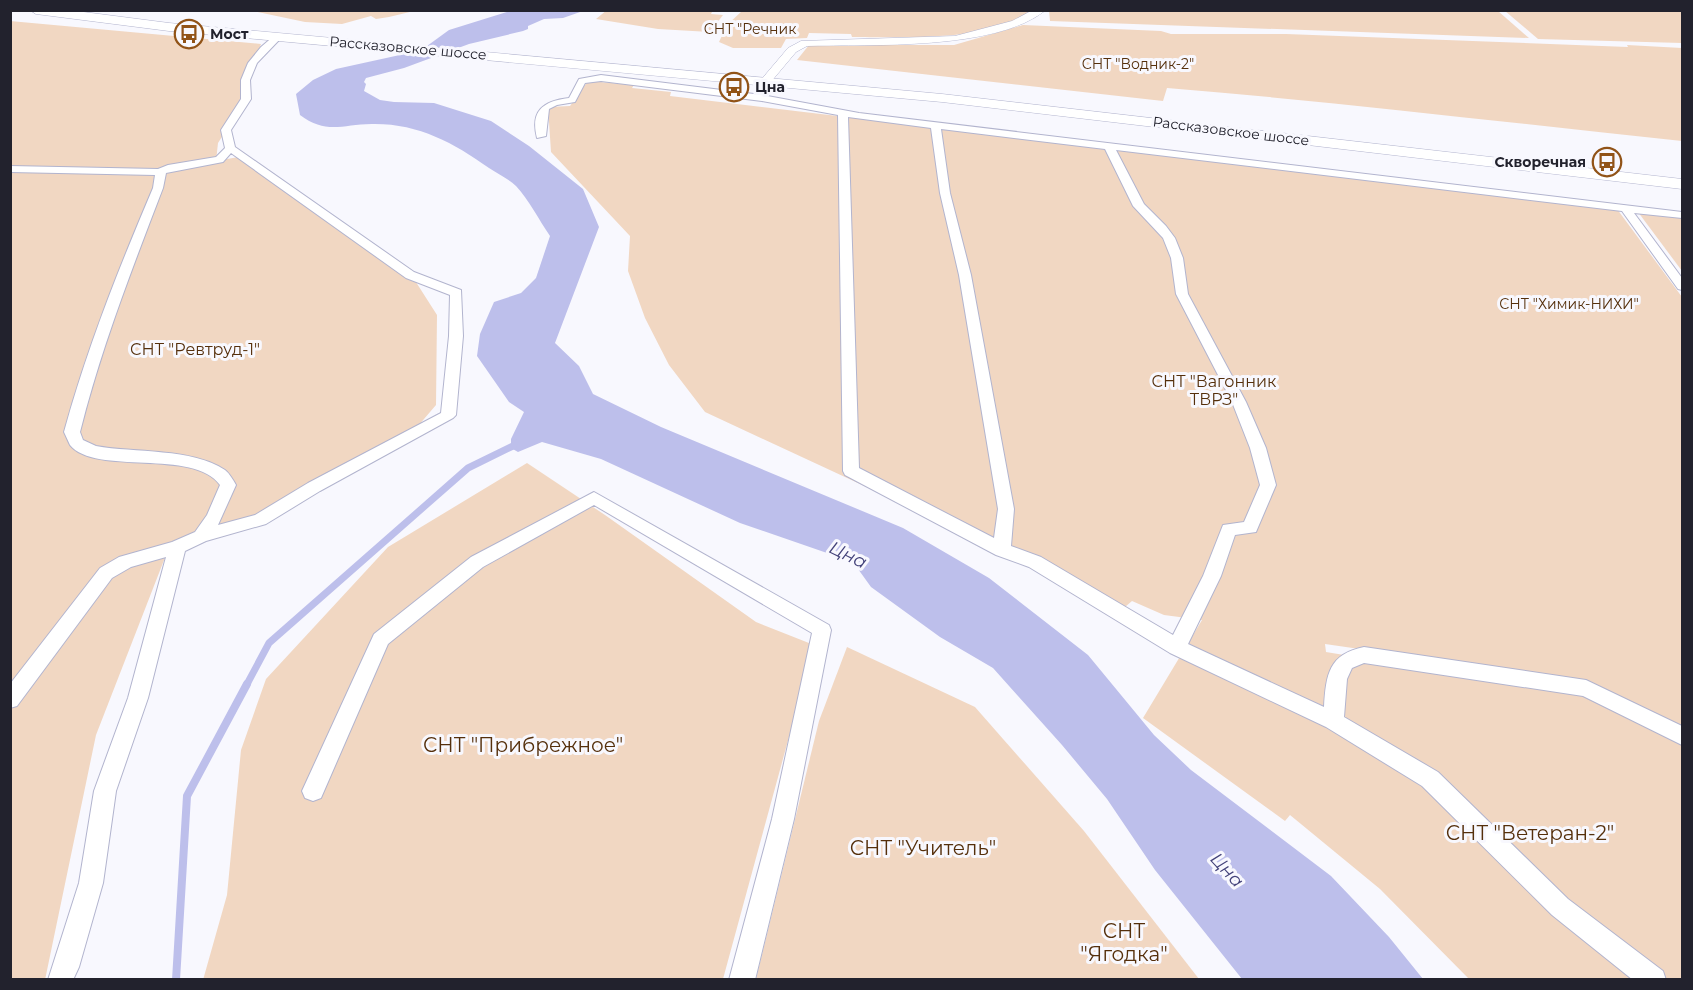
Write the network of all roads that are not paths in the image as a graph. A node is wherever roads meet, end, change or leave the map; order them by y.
1 (36, 10) edge
2 (1041, 10) edge
3 (278, 37) junction
4 (773, 82) junction
5 (843, 114) junction
6 (936, 124) junction
7 (541, 136) dead end
8 (1109, 146) junction
9 (230, 148) junction
10 (10, 169) edge
11 (160, 172) junction
12 (1683, 179) edge
13 (1683, 184) edge
14 (1625, 208) junction
15 (1683, 215) edge
16 (1683, 285) edge
17 (201, 536) junction
18 (177, 547) junction
19 (1002, 550) junction
20 (1177, 647) junction
21 (10, 700) edge
22 (1334, 721) junction
23 (1683, 736) edge
24 (313, 791) dead end
25 (60, 980) edge
26 (742, 980) edge
27 (1654, 980) edge

1 - 3 main road, Рассказовское шоссе
2 - 4 street
3 - 4 main road, Рассказовское шоссе
3 - 9 street
4 - 12 main road, Рассказовское шоссе
4 - 13 main road, Рассказовское шоссе
5 - 6 street
5 - 7 street
5 - 19 street
6 - 8 street
6 - 19 street
8 - 14 street
8 - 20 street
9 - 11 street
9 - 17 street
10 - 11 street
11 - 17 street
14 - 15 street
14 - 16 street
17 - 18 street
18 - 21 street
18 - 25 street
19 - 20 street
20 - 22 street
22 - 23 street
22 - 27 street
24 - 26 street

